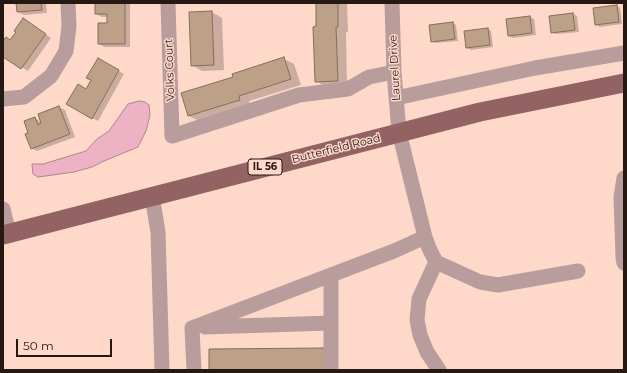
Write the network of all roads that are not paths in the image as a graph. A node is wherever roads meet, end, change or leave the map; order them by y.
1 (68, 3) edge
2 (168, 3) edge
3 (392, 3) edge
4 (624, 53) edge
5 (394, 72) junction
6 (624, 83) edge
7 (396, 98) junction
8 (3, 99) edge
9 (399, 132) junction
10 (624, 178) edge
11 (152, 196) junction
12 (3, 209) edge
13 (6, 234) edge
14 (425, 237) junction
15 (436, 262) junction
16 (624, 263) edge
17 (578, 271) dead end
18 (331, 275) junction
19 (331, 323) junction
20 (192, 328) junction
21 (162, 370) edge
22 (194, 370) edge
23 (331, 370) edge
24 (439, 370) edge

1 - 8 street
2 - 5 street, Volks Court
3 - 5 street, Laurel Drive
4 - 7 street
5 - 7 street, Laurel Drive
6 - 9 main road, Butterfield Road / IL 56
7 - 9 street, Laurel Drive
9 - 11 main road, Butterfield Road / IL 56
9 - 14 street, Laurel Drive
10 - 16 street
11 - 13 main road, Butterfield Road / IL 56
11 - 21 street
12 - 13 street
14 - 15 street, Laurel Drive
14 - 18 street
15 - 17 street
15 - 24 street
18 - 19 street
18 - 20 street
19 - 20 street
19 - 23 street
20 - 22 street

